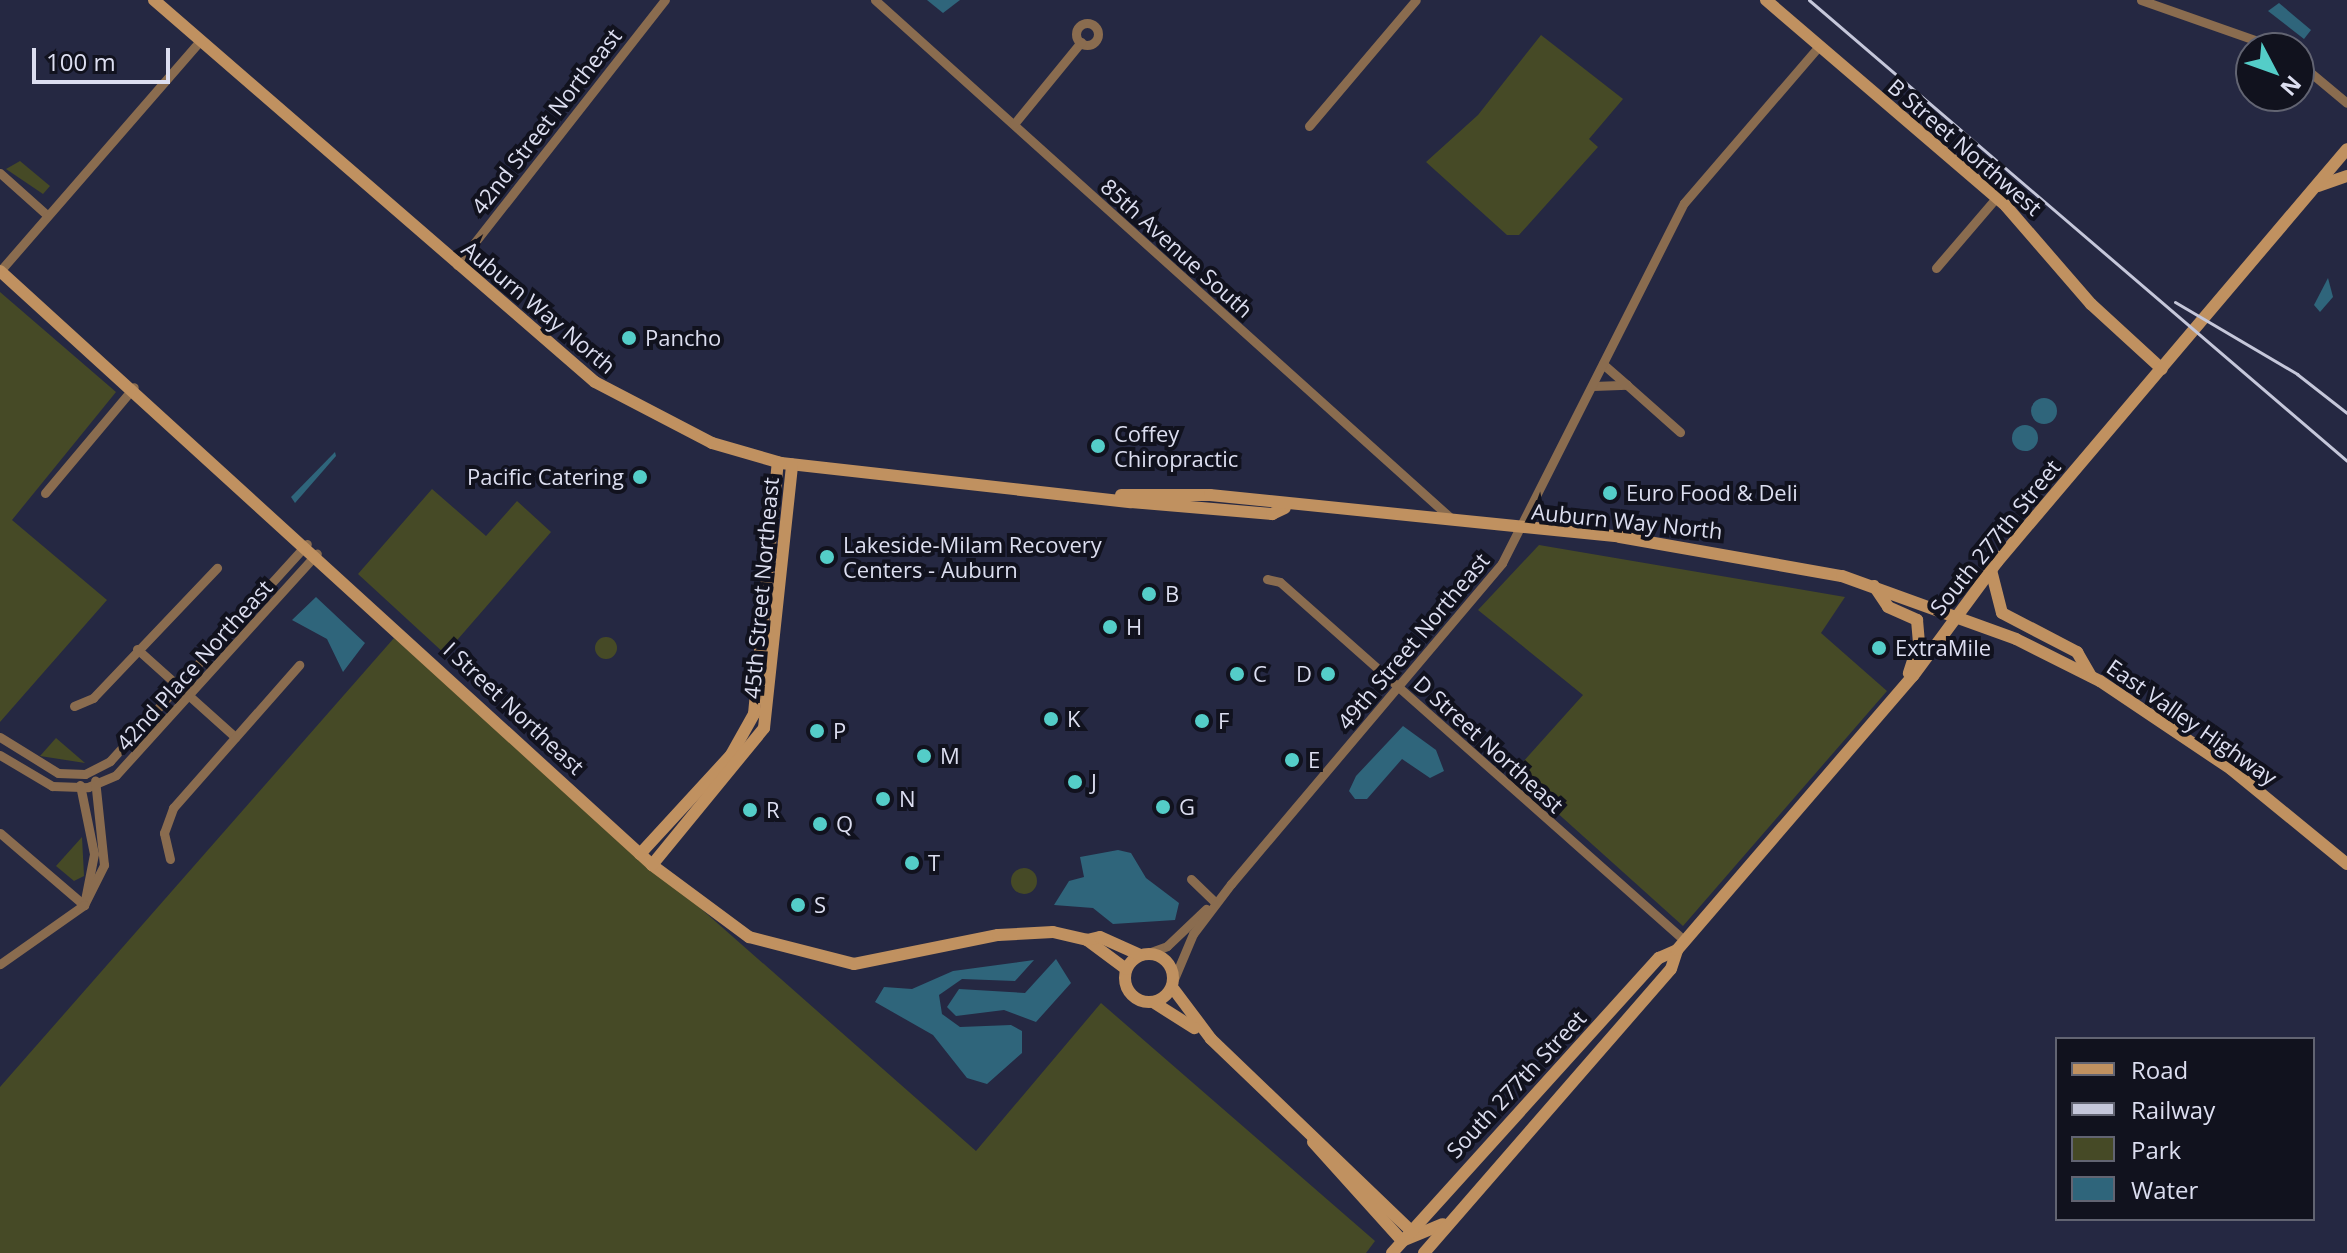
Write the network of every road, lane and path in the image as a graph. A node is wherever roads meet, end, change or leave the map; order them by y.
1 (154, 0) edge
2 (665, 0) edge
3 (875, 0) edge
4 (1416, 0) edge
5 (1766, 0) edge
6 (2141, 0) edge
7 (2235, 33) edge
8 (200, 41) junction
9 (1081, 42) dead end
10 (1819, 46) junction
11 (2315, 76) edge
12 (2347, 103) edge
13 (1014, 124) junction
14 (1309, 126) dead end
15 (2347, 149) edge
16 (0, 173) edge
17 (2347, 176) edge
18 (2315, 187) junction
19 (1996, 198) junction
20 (47, 215) junction
21 (457, 265) junction
22 (1936, 268) dead end
23 (0, 271) edge
24 (1603, 364) junction
25 (2162, 369) junction
26 (1627, 385) junction
27 (1593, 386) junction
28 (134, 387) junction
29 (1680, 432) dead end
30 (778, 462) junction
31 (792, 464) junction
32 (45, 493) dead end
33 (1123, 496) junction
34 (1285, 508) junction
35 (1455, 523) junction
36 (1523, 530) junction
37 (312, 548) junction
38 (217, 568) dead end
39 (1991, 570) junction
40 (1267, 579) dead end
41 (1874, 586) junction
42 (1955, 616) junction
43 (137, 649) junction
44 (299, 665) dead end
45 (2091, 676) junction
46 (180, 688) junction
47 (1399, 688) junction
48 (1902, 689) junction
49 (191, 697) junction
50 (74, 706) dead end
51 (0, 737) edge
52 (235, 737) junction
53 (0, 755) edge
54 (85, 773) junction
55 (88, 786) junction
56 (0, 833) edge
57 (640, 854) junction
58 (170, 859) dead end
59 (2347, 864) edge
60 (652, 865) junction
61 (1191, 879) dead end
62 (1231, 884) junction
63 (1214, 901) junction
64 (84, 905) junction
65 (1087, 940) junction
66 (1681, 946) junction
67 (1144, 954) junction
68 (0, 964) edge
69 (1126, 969) junction
70 (1173, 983) junction
71 (1153, 1002) junction
72 (1211, 1039) junction
73 (1462, 1209) junction
74 (1407, 1241) edge
75 (1392, 1253) edge
76 (1424, 1253) edge

1 - 8 main road, Auburn Way North
2 - 21 street, 42nd Street Northeast
3 - 13 street, 85th Avenue South
4 - 14 street
5 - 10 main road, B Street Northwest
6 - 7 street
8 - 20 street
8 - 21 main road, Auburn Way North
9 - 13 street
10 - 19 main road, B Street Northwest
10 - 24 street, 49th Street Northeast
11 - 12 street
13 - 35 street, 85th Avenue South
15 - 18 main road, South 277th Street
16 - 20 street
17 - 18 main road
18 - 25 main road, South 277th Street
19 - 22 street
19 - 25 main road, B Street Northwest
20 - 23 street
21 - 30 main road, Auburn Way North
23 - 28 main road, I Street Northeast
24 - 26 street
24 - 27 street, 49th Street Northeast
25 - 39 main road, South 277th Street
26 - 27 street
26 - 29 street
27 - 36 street, 49th Street Northeast
28 - 32 street
28 - 37 main road, I Street Northeast
30 - 31 main road, Auburn Way North
30 - 57 main road, 45th Street Northeast
31 - 33 main road, Auburn Way North
31 - 60 main road, 45th Street Northeast
33 - 34 main road, Auburn Way North
33 - 34 main road, Auburn Way North
34 - 35 main road, Auburn Way North
35 - 36 main road, Auburn Way North
36 - 41 main road, Auburn Way North
36 - 47 street, 49th Street Northeast
37 - 46 street, 42nd Place Northeast
37 - 49 street, 42nd Place Northeast
37 - 57 main road, I Street Northeast
38 - 43 street
39 - 42 main road, South 277th Street
39 - 45 main road
40 - 47 street, D Street Northeast
41 - 42 main road, Auburn Way North
41 - 48 main road
42 - 45 main road, East Valley Highway
42 - 48 main road, South 277th Street
43 - 46 street
43 - 50 street
44 - 52 street
45 - 59 main road, East Valley Highway
46 - 49 street
46 - 54 street, 42nd Place Northeast
47 - 62 street, 49th Street Northeast
47 - 66 street, D Street Northeast
48 - 66 main road, South 277th Street
49 - 52 street
49 - 55 street, 42nd Place Northeast
51 - 54 street
52 - 58 street
53 - 55 street
54 - 55 street
54 - 55 street
55 - 64 street
55 - 64 street
56 - 64 street
57 - 60 main road, I Street Northeast
60 - 65 main road, I Street Northeast
61 - 63 street
62 - 63 street, 49th Street Northeast
62 - 70 street, 49th Street Northeast
63 - 67 street, 49th Street Northeast
64 - 68 street
65 - 67 main road, I Street Northeast
65 - 69 main road, I Street Northeast
66 - 73 main road, South 277th Street
66 - 74 main road, South 277th Street
67 - 69 main road
67 - 70 main road
69 - 71 main road
70 - 71 main road
70 - 72 main road
71 - 72 main road
72 - 74 main road
73 - 74 main road
73 - 76 main road, South 277th Street
74 - 75 main road, South 277th Street

